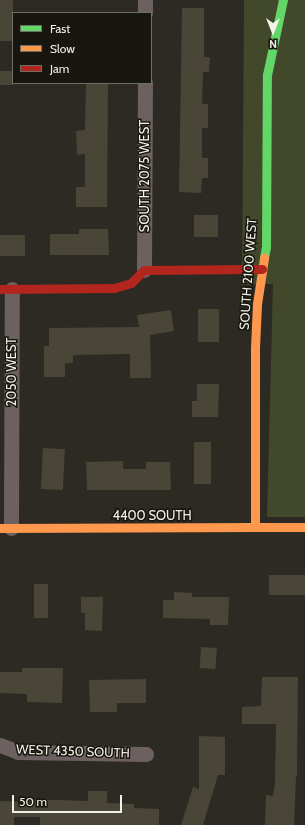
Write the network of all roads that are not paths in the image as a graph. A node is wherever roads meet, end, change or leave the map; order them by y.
1 (145, 0) edge
2 (283, 0) edge
3 (145, 12) edge
4 (145, 84) edge
5 (262, 269) junction
6 (144, 270) junction
7 (6, 289) edge
8 (254, 527) junction
9 (305, 527) edge
10 (5, 528) edge
11 (0, 745) edge
12 (146, 754) dead end

1 - 3 street
2 - 5 street, SOUTH 2100 WEST
4 - 6 street, SOUTH 2075 WEST
5 - 6 street
5 - 8 street, SOUTH 2100 WEST
6 - 7 street
7 - 10 street, 2050 WEST
8 - 9 street, 4400 SOUTH
8 - 10 street, 4400 SOUTH
11 - 12 street, WEST 4350 SOUTH

